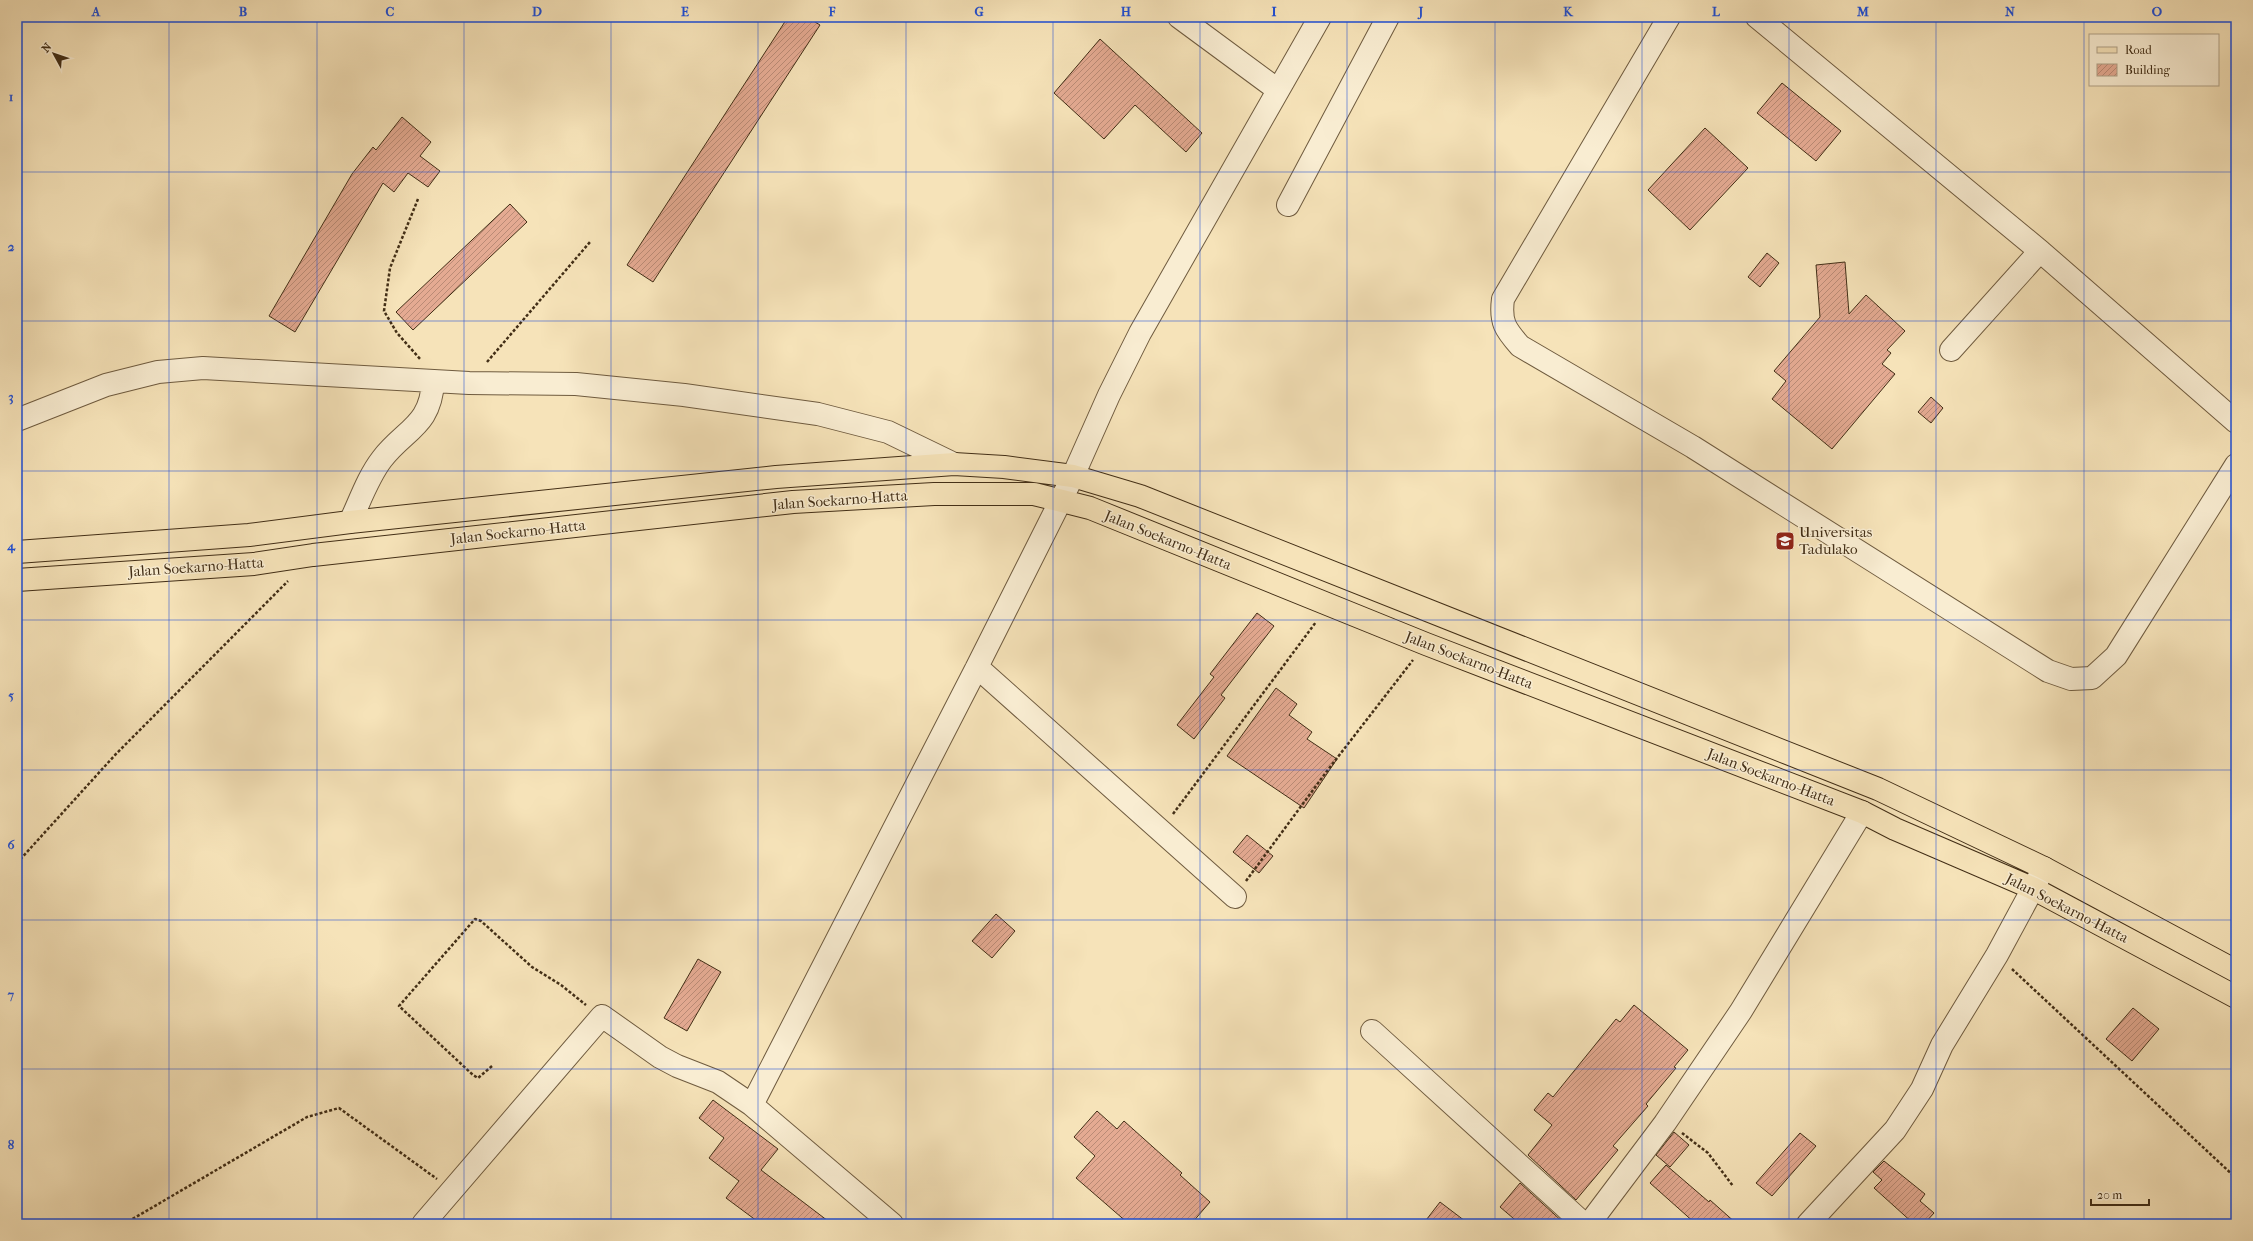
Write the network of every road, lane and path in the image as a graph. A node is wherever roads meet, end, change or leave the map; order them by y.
1 (1178, 17) edge
2 (1320, 17) edge
3 (1388, 17) edge
4 (1669, 17) edge
5 (1757, 17) edge
6 (1278, 90) junction
7 (418, 199) dead end
8 (1288, 205) dead end
9 (590, 242) dead end
10 (2040, 251) junction
11 (1951, 350) dead end
12 (433, 381) junction
13 (468, 384) junction
14 (17, 420) edge
15 (2236, 422) edge
16 (954, 464) junction
17 (2236, 465) edge
18 (1073, 476) junction
19 (1060, 500) junction
20 (381, 519) junction
21 (350, 522) junction
22 (375, 548) junction
23 (17, 552) edge
24 (291, 578) dead end
25 (17, 580) edge
26 (1328, 606) junction
27 (1426, 644) junction
28 (977, 667) junction
29 (1862, 812) junction
30 (1161, 830) junction
31 (17, 863) edge
32 (2044, 868) junction
33 (2032, 888) junction
34 (1235, 897) joint
35 (1997, 955) junction
36 (2236, 970) edge
37 (2236, 997) edge
38 (601, 1016) junction
39 (1372, 1031) dead end
40 (492, 1066) dead end
41 (752, 1105) junction
42 (1665, 1123) junction
43 (2236, 1178) edge
44 (1734, 1186) dead end
45 (451, 1190) junction
46 (124, 1224) edge
47 (423, 1224) edge
48 (892, 1224) edge
49 (1584, 1224) edge
50 (1589, 1224) edge
51 (1808, 1224) edge

1 - 6 street
2 - 6 street
3 - 8 street
4 - 17 street
5 - 10 street
6 - 18 street
7 - 12 path
9 - 13 path
10 - 11 street
10 - 15 street
12 - 13 street
12 - 14 street
12 - 21 street
13 - 16 street
16 - 18 main road, Jalan Soekarno-Hatta
16 - 20 main road, Jalan Soekarno-Hatta
18 - 19 street
18 - 32 main road, Jalan Soekarno-Hatta
19 - 22 main road, Jalan Soekarno-Hatta
19 - 26 main road, Jalan Soekarno-Hatta
19 - 28 street
20 - 21 main road, Jalan Soekarno-Hatta
20 - 22 main road
21 - 23 main road, Jalan Soekarno-Hatta
22 - 25 main road, Jalan Soekarno-Hatta
24 - 31 path
26 - 27 main road, Jalan Soekarno-Hatta
26 - 30 path
27 - 29 main road, Jalan Soekarno-Hatta
27 - 34 path
28 - 30 street
28 - 41 street
29 - 33 main road, Jalan Soekarno-Hatta
29 - 42 street
30 - 34 street
32 - 33 street
32 - 36 main road, Jalan Soekarno-Hatta
33 - 35 street
33 - 37 main road, Jalan Soekarno-Hatta
35 - 43 path
35 - 51 street
38 - 40 path
38 - 41 street
38 - 45 street
39 - 49 street
41 - 48 street
42 - 44 path
42 - 50 street
45 - 46 path
45 - 47 street

